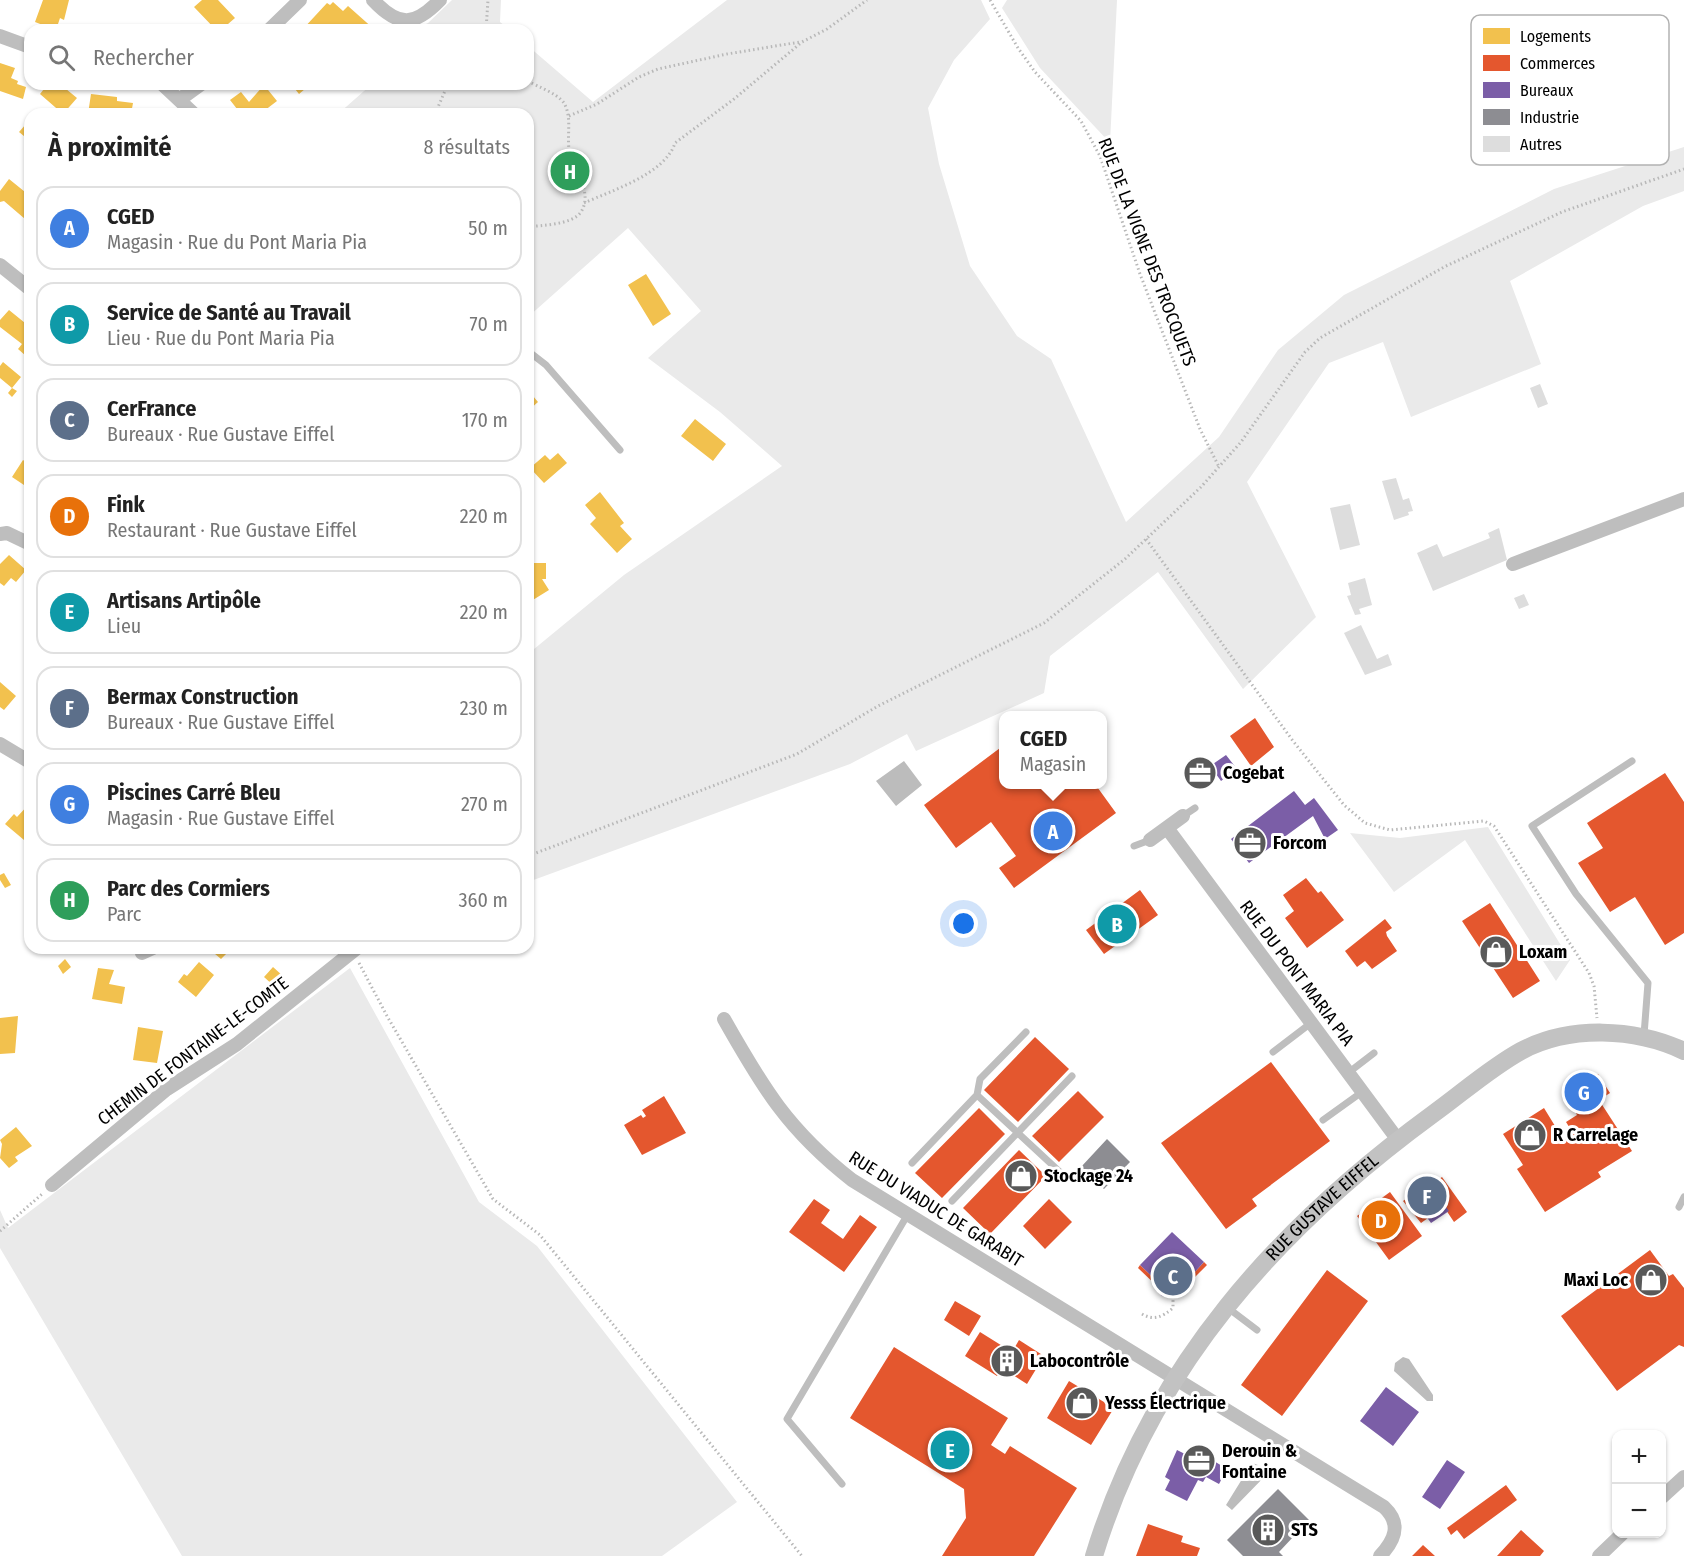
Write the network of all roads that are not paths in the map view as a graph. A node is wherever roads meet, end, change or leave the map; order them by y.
1 (300, 0) edge
2 (373, 0) edge
3 (441, 0) edge
4 (275, 24) edge
5 (0, 36) edge
6 (24, 45) edge
7 (168, 90) edge
8 (193, 90) edge
9 (179, 100) junction
10 (188, 108) edge
11 (0, 265) edge
12 (24, 284) edge
13 (534, 356) edge
14 (620, 450) dead end
15 (1684, 499) edge
16 (0, 534) edge
17 (24, 541) edge
18 (1513, 564) dead end
19 (0, 744) edge
20 (24, 758) edge
21 (1632, 761) dead end
22 (1195, 808) dead end
23 (1183, 816) joint
24 (1167, 828) junction
25 (1150, 840) joint
26 (1134, 846) dead end
27 (349, 954) edge
28 (724, 1019) dead end
29 (1311, 1023) junction
30 (1026, 1032) dead end
31 (1644, 1038) junction
32 (1684, 1051) edge
33 (1273, 1052) dead end
34 (1374, 1053) dead end
35 (1348, 1072) junction
36 (1072, 1076) dead end
37 (1362, 1092) junction
38 (977, 1095) junction
39 (1323, 1120) dead end
40 (1018, 1132) junction
41 (1398, 1140) junction
42 (912, 1163) dead end
43 (1061, 1173) dead end
44 (52, 1185) road end
45 (1684, 1197) edge
46 (952, 1201) dead end
47 (1679, 1207) dead end
48 (908, 1214) junction
49 (1226, 1307) junction
50 (1257, 1330) dead end
51 (1175, 1378) junction
52 (1684, 1477) edge
53 (842, 1484) dead end
54 (1666, 1493) edge
55 (1617, 1538) edge
56 (1094, 1556) edge
57 (1380, 1556) edge
58 (1599, 1556) edge

1 - 4 street
2 - 3 street
5 - 6 street
7 - 9 street
8 - 9 street
9 - 10 street
11 - 12 street
13 - 14 lane
15 - 18 street
16 - 17 street
19 - 20 street
21 - 31 lane
22 - 23 lane
23 - 24 street
24 - 25 street
24 - 29 street, RUE DU PONT MARIA PIA
25 - 26 lane
27 - 44 street, CHEMIN DE FONTAINE-LE-COMTE
28 - 48 street, RUE DU VIADUC DE GARABIT
29 - 33 lane
29 - 35 street, RUE DU PONT MARIA PIA
30 - 38 lane
31 - 32 street, RUE GUSTAVE EIFFEL
31 - 41 street, RUE GUSTAVE EIFFEL
34 - 35 lane
35 - 37 street, RUE DU PONT MARIA PIA
36 - 40 lane
37 - 39 lane
37 - 41 street, RUE DU PONT MARIA PIA
38 - 40 lane
38 - 42 lane
40 - 43 lane
40 - 46 lane
41 - 49 street, RUE GUSTAVE EIFFEL
45 - 47 lane
48 - 51 street, RUE DU VIADUC DE GARABIT
48 - 53 lane
49 - 50 lane
49 - 51 street, RUE GUSTAVE EIFFEL
51 - 56 street, RUE GUSTAVE EIFFEL
51 - 57 street, RUE DU VIADUC DE GARABIT
52 - 54 street
55 - 58 street

